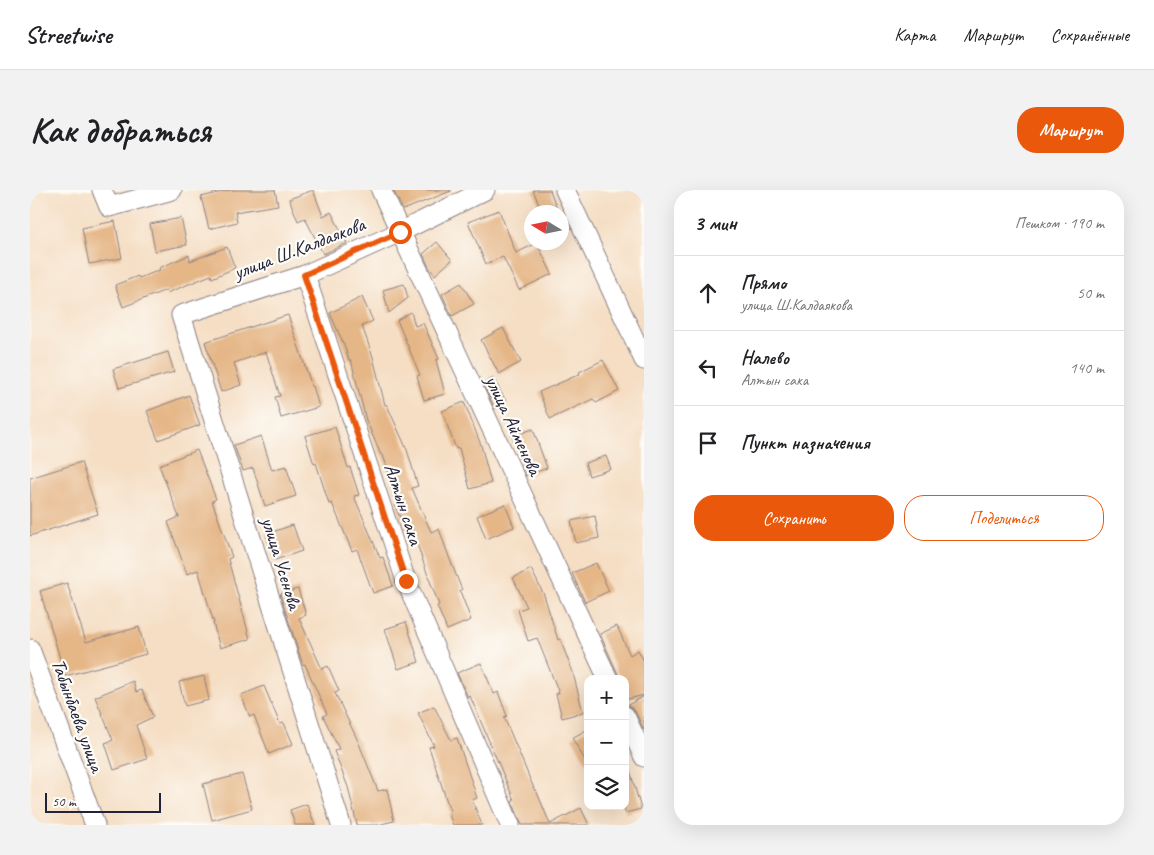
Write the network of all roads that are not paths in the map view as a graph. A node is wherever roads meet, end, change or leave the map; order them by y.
1 (102, 190) edge
2 (172, 190) edge
3 (381, 190) edge
4 (485, 190) edge
5 (565, 190) edge
6 (400, 232) junction
7 (304, 275) junction
8 (181, 315) joint
9 (644, 360) edge
10 (30, 648) edge
11 (606, 675) edge
12 (627, 720) edge
13 (644, 757) edge
14 (95, 825) edge
15 (341, 825) edge
16 (510, 825) edge

1 - 2 street
3 - 6 street, улица Айменова
4 - 6 street, улица Ш.Калдаякова
5 - 9 street
6 - 7 street, улица Ш.Калдаякова
6 - 11 street, улица Айменова
7 - 8 street, улица Ш.Калдаякова
7 - 16 street, Алтын сака
8 - 15 street, улица Усенова
10 - 14 street, Табынбаева улица
12 - 13 street

